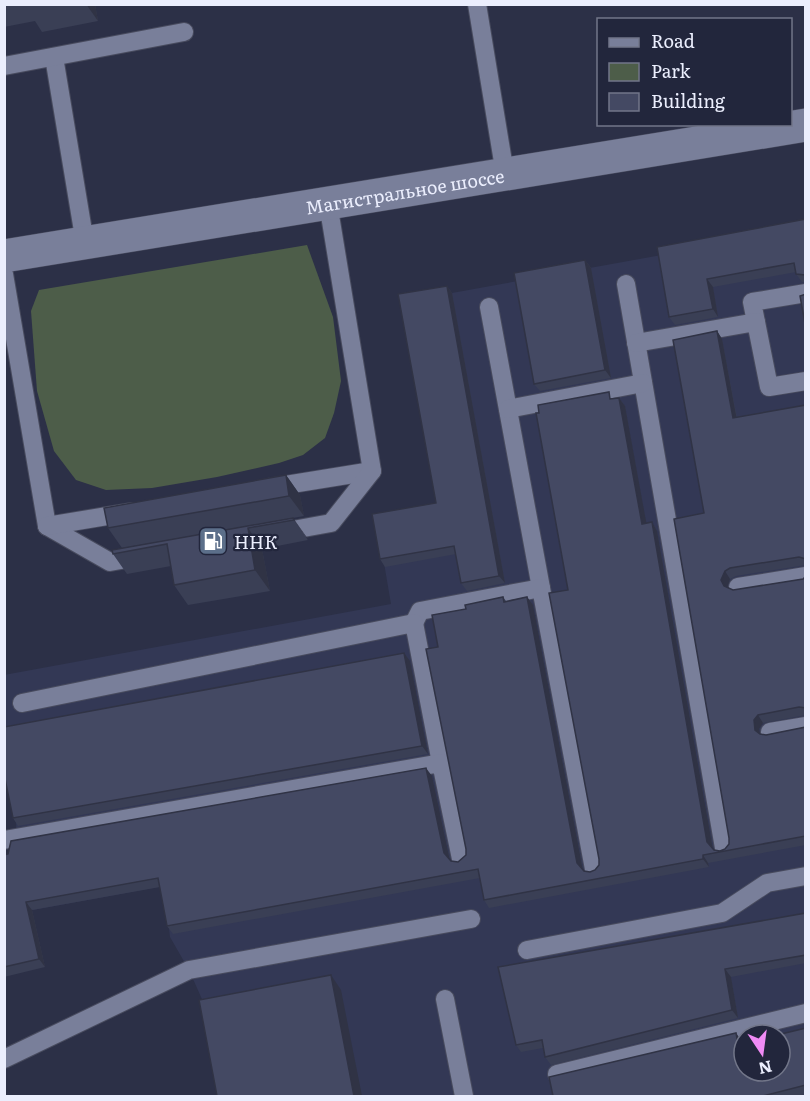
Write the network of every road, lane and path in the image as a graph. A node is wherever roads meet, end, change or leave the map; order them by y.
1 (477, 4) edge
2 (184, 33) dead end
3 (54, 57) junction
4 (4, 66) edge
5 (806, 124) edge
6 (506, 174) junction
7 (328, 203) junction
8 (85, 243) junction
9 (4, 256) edge
10 (4, 274) edge
11 (626, 284) dead end
12 (806, 293) edge
13 (489, 307) dead end
14 (756, 322) junction
15 (636, 343) junction
16 (806, 381) edge
17 (643, 383) junction
18 (508, 409) junction
19 (372, 471) junction
20 (244, 492) edge
21 (151, 508) edge
22 (47, 526) junction
23 (261, 536) edge
24 (156, 554) edge
25 (806, 576) edge
26 (738, 587) edge
27 (541, 588) junction
28 (414, 623) junction
29 (22, 703) dead end
30 (806, 726) edge
31 (770, 732) edge
32 (441, 762) junction
33 (4, 840) edge
34 (724, 848) edge
35 (461, 859) edge
36 (594, 869) edge
37 (806, 876) edge
38 (471, 919) dead end
39 (527, 950) dead end
40 (444, 999) dead end
41 (806, 1013) edge
42 (4, 1059) edge
43 (557, 1074) edge
44 (464, 1096) edge

1 - 6 lane
2 - 3 lane
3 - 4 lane
3 - 8 lane
5 - 6 main road, Магистральное шоссе
6 - 7 main road, Магистральное шоссе
7 - 8 main road, Магистральное шоссе
7 - 19 lane
8 - 9 main road, Магистральное шоссе
10 - 22 lane
11 - 15 lane
12 - 14 lane
13 - 18 lane
14 - 15 lane
14 - 16 lane
15 - 17 lane
17 - 18 lane
17 - 34 lane
18 - 27 lane
19 - 20 lane
19 - 23 lane
21 - 22 lane
22 - 24 lane
25 - 26 lane
27 - 28 lane
27 - 36 lane
28 - 29 lane
28 - 32 lane
30 - 31 lane
32 - 33 lane
32 - 35 lane
37 - 39 lane
38 - 42 lane
40 - 44 lane
41 - 43 lane

